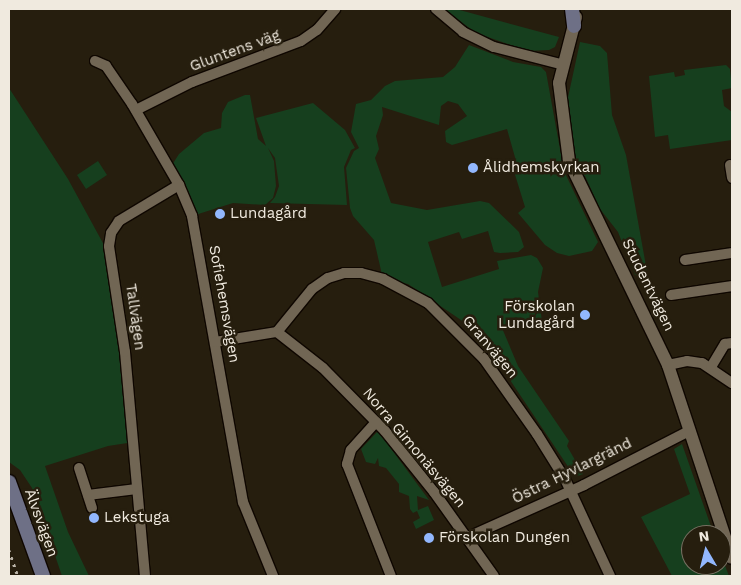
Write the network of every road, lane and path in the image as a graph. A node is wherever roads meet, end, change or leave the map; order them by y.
1 (335, 9) edge
2 (436, 9) edge
3 (572, 9) edge
4 (578, 9) edge
5 (574, 26) junction
6 (95, 61) dead end
7 (564, 65) junction
8 (136, 110) junction
9 (730, 165) dead end
10 (732, 178) edge
11 (179, 185) junction
12 (732, 253) edge
13 (684, 260) dead end
14 (732, 286) edge
15 (671, 295) dead end
16 (277, 332) junction
17 (215, 342) junction
18 (732, 343) edge
19 (668, 365) junction
20 (711, 367) junction
21 (732, 383) edge
22 (376, 422) junction
23 (689, 431) junction
24 (79, 468) dead end
25 (9, 482) edge
26 (137, 489) junction
27 (571, 491) junction
28 (88, 495) junction
29 (92, 508) dead end
30 (468, 537) junction
31 (732, 558) edge
32 (43, 576) edge
33 (145, 576) edge
34 (273, 576) edge
35 (391, 576) edge
36 (494, 576) edge
37 (610, 576) edge

1 - 8 street, Gluntens väg
2 - 7 street
3 - 5 main road, Studentvägen
4 - 5 street, Studentvägen
5 - 7 street, Studentvägen
6 - 8 street, Sofiehemsvägen
7 - 19 street, Studentvägen
8 - 11 street, Sofiehemsvägen
9 - 10 street
11 - 17 street, Sofiehemsvägen
11 - 26 street, Tallvägen
12 - 13 street
14 - 15 street
16 - 17 street
16 - 22 street, Norra Gimonäsvägen
16 - 27 street, Granvägen
17 - 34 street, Sofiehemsvägen
18 - 20 street
19 - 20 street
19 - 23 street, Studentvägen
20 - 21 street
22 - 30 street, Norra Gimonäsvägen
22 - 35 street
23 - 27 street, Östra Hyvlargränd
23 - 31 street, Studentvägen
24 - 28 street
25 - 32 main road, Älvsvägen
26 - 28 street
26 - 33 street, Tallvägen
27 - 30 street, Östra Hyvlargränd
27 - 37 street, Granvägen
28 - 29 street
30 - 36 street, Norra Gimonäsvägen

